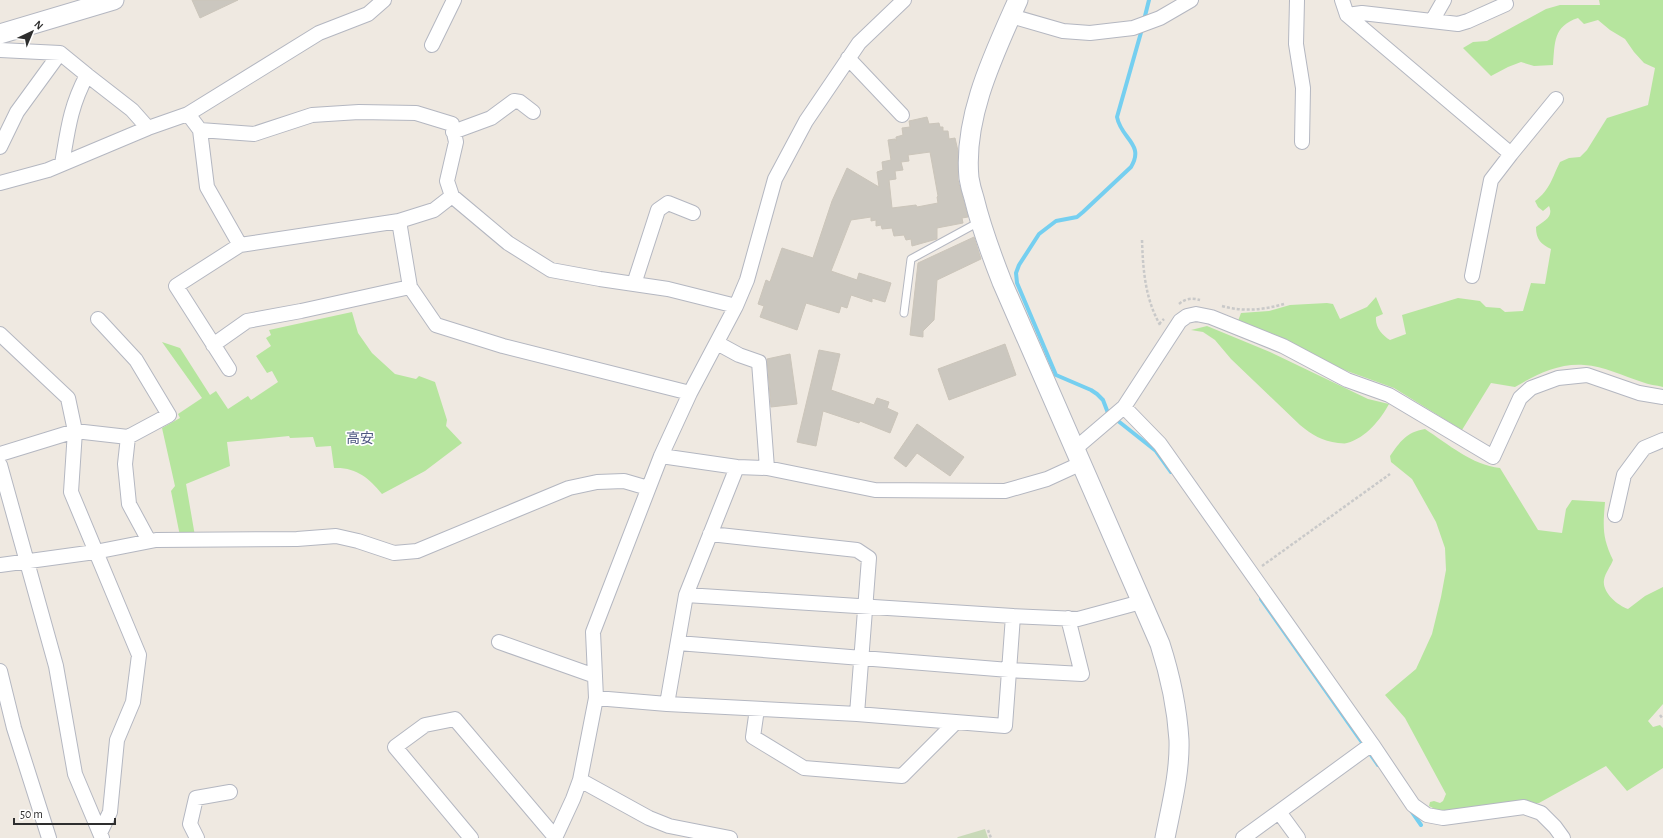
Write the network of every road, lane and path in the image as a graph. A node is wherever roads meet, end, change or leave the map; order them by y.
1 (114, 0) edge
2 (384, 0) edge
3 (454, 0) edge
4 (1190, 0) edge
5 (1297, 0) edge
6 (1342, 0) edge
7 (1444, 0) edge
8 (897, 2) edge
9 (1506, 4) dead end
10 (1015, 8) edge
11 (1347, 15) junction
12 (1432, 21) junction
13 (1, 41) edge
14 (432, 45) dead end
15 (60, 53) junction
16 (848, 58) junction
17 (87, 75) junction
18 (1556, 99) dead end
19 (533, 112) dead end
20 (188, 114) junction
21 (902, 115) dead end
22 (148, 128) junction
23 (200, 130) junction
24 (453, 132) junction
25 (1302, 142) dead end
26 (0, 147) edge
27 (1511, 154) junction
28 (62, 164) junction
29 (0, 183) edge
30 (452, 196) junction
31 (692, 213) dead end
32 (399, 221) junction
33 (980, 222) junction
34 (1142, 240) dead end
35 (240, 245) junction
36 (1472, 276) dead end
37 (634, 284) junction
38 (410, 287) junction
39 (736, 306) junction
40 (904, 313) dead end
41 (98, 319) dead end
42 (0, 334) edge
43 (1169, 338) junction
44 (717, 343) junction
45 (213, 345) junction
46 (228, 369) dead end
47 (690, 393) junction
48 (1663, 397) edge
49 (1124, 408) junction
50 (75, 431) junction
51 (128, 437) junction
52 (1663, 440) edge
53 (0, 454) edge
54 (1079, 455) junction
55 (661, 456) junction
56 (0, 465) edge
57 (737, 467) junction
58 (767, 468) junction
59 (1390, 474) dead end
60 (648, 488) junction
61 (1615, 515) dead end
62 (710, 534) junction
63 (149, 541) junction
64 (95, 552) junction
65 (26, 561) junction
66 (0, 565) edge
67 (1252, 573) junction
68 (686, 595) junction
69 (1141, 602) junction
70 (865, 607) junction
71 (1013, 616) junction
72 (1068, 618) junction
73 (500, 642) dead end
74 (678, 643) junction
75 (861, 658) junction
76 (1009, 670) junction
77 (0, 671) edge
78 (595, 676) junction
79 (596, 698) junction
80 (668, 704) junction
81 (757, 709) junction
82 (857, 714) junction
83 (1660, 715) dead end
84 (1663, 719) edge
85 (956, 722) junction
86 (1372, 744) junction
87 (580, 780) junction
88 (230, 792) dead end
89 (1279, 812) junction
90 (988, 830) dead end
91 (671, 832) edge
92 (101, 836) edge
93 (555, 837) edge
94 (49, 838) edge
95 (196, 838) edge
96 (472, 838) edge
97 (730, 838) edge
98 (991, 838) edge
99 (1165, 838) edge
100 (1243, 838) edge
101 (1298, 838) edge
102 (1563, 838) edge

1 - 13 street
2 - 20 street
3 - 14 street
4 - 10 street
5 - 25 street
6 - 11 street
7 - 12 street
8 - 16 street
9 - 12 street
10 - 33 street
11 - 12 street
11 - 27 street
13 - 15 street
15 - 17 street
15 - 26 street
16 - 21 street
16 - 39 street
17 - 22 street
17 - 28 street
18 - 27 street
19 - 24 street
20 - 22 street
20 - 23 street
22 - 28 street
23 - 24 street
23 - 35 street
24 - 30 street
27 - 36 street
28 - 29 street
30 - 32 street
30 - 37 street
31 - 37 street
32 - 35 street
32 - 38 street
33 - 40 lane
33 - 54 street
34 - 43 path
35 - 45 street
37 - 39 street
38 - 45 street
38 - 47 street
39 - 44 street
41 - 51 street
42 - 50 street
43 - 48 street
43 - 49 street
44 - 47 street
44 - 58 street
45 - 46 street
47 - 55 street
49 - 54 street
49 - 67 street
50 - 51 street
50 - 53 street
50 - 64 street
51 - 63 street
52 - 61 street
54 - 58 street
54 - 69 street
55 - 57 street
55 - 60 street
56 - 65 street
57 - 58 street
57 - 62 street
59 - 67 path
60 - 63 street
60 - 78 street
62 - 68 street
62 - 70 street
63 - 64 street
64 - 65 street
64 - 92 street
65 - 66 street
65 - 92 street
67 - 86 street
68 - 70 street
68 - 74 street
69 - 72 street
69 - 99 street
70 - 71 street
70 - 75 street
71 - 72 street
71 - 76 street
72 - 76 street
73 - 78 street
74 - 75 street
74 - 80 street
75 - 76 street
75 - 82 street
76 - 85 street
77 - 94 street
78 - 79 street
79 - 80 street
79 - 87 street
80 - 81 street
81 - 82 street
81 - 85 street
82 - 85 street
83 - 84 path
86 - 89 street
86 - 102 street
87 - 91 street
87 - 93 street
88 - 95 street
89 - 100 street
89 - 101 street
90 - 98 path
91 - 97 street
93 - 96 street

